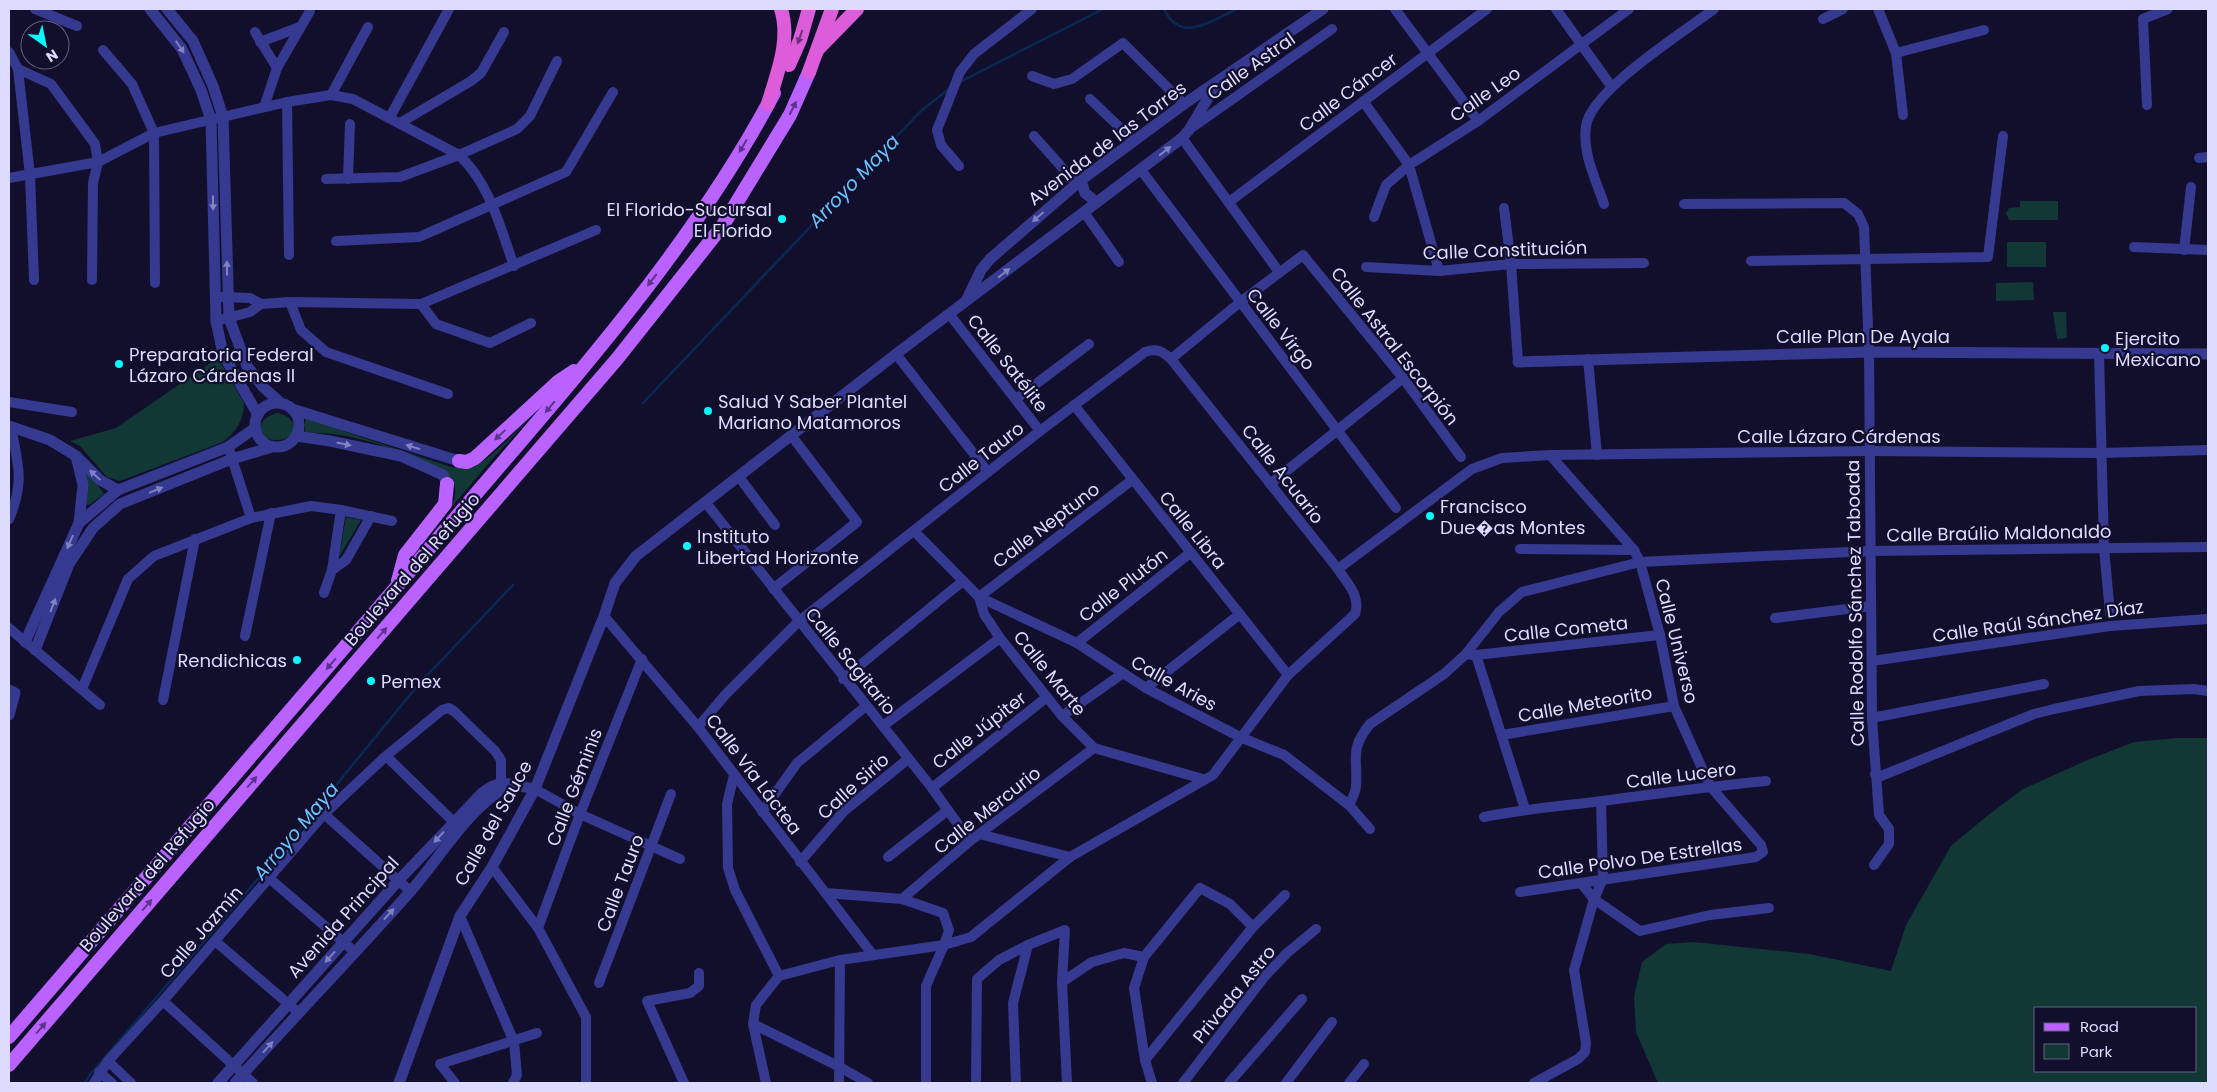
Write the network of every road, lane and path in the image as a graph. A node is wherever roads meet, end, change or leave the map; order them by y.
1 (35, 9) edge
2 (150, 9) edge
3 (167, 9) edge
4 (449, 9) edge
5 (781, 9) edge
6 (809, 9) edge
7 (830, 9) edge
8 (857, 9) edge
9 (1032, 9) edge
10 (1323, 9) edge
11 (1396, 9) edge
12 (1487, 9) edge
13 (1556, 9) edge
14 (1629, 9) edge
15 (1714, 9) edge
16 (1843, 9) edge
17 (1878, 9) edge
18 (2168, 9) edge
19 (310, 11) dead end
20 (1822, 20) dead end
21 (77, 26) dead end
22 (300, 27) junction
23 (368, 27) dead end
24 (1332, 29) dead end
25 (1984, 30) dead end
26 (254, 32) dead end
27 (504, 32) dead end
28 (260, 42) junction
29 (1582, 44) junction
30 (817, 49) junction
31 (103, 50) dead end
32 (9, 52) edge
33 (1428, 52) junction
34 (1896, 53) junction
35 (557, 60) dead end
36 (789, 64) joint
37 (18, 68) junction
38 (277, 68) junction
39 (809, 72) joint
40 (1032, 76) dead end
41 (1217, 82) junction
42 (1611, 86) junction
43 (613, 92) dead end
44 (330, 95) junction
45 (1090, 100) dead end
46 (1363, 100) junction
47 (287, 102) junction
48 (768, 104) junction
49 (1184, 104) junction
50 (2147, 105) dead end
51 (264, 107) junction
52 (1903, 115) dead end
53 (223, 117) junction
54 (390, 117) junction
55 (212, 120) junction
56 (1478, 120) junction
57 (400, 123) junction
58 (350, 124) dead end
59 (154, 133) junction
60 (1185, 134) junction
61 (1034, 136) dead end
62 (2003, 136) dead end
63 (1134, 141) junction
64 (459, 154) junction
65 (98, 162) junction
66 (1409, 165) junction
67 (959, 166) dead end
68 (1140, 170) junction
69 (30, 175) junction
70 (9, 178) edge
71 (326, 179) dead end
72 (348, 179) junction
73 (1078, 182) junction
74 (2191, 187) dead end
75 (1096, 202) junction
76 (1229, 202) junction
77 (1604, 204) dead end
78 (1684, 204) dead end
79 (492, 206) junction
80 (1504, 208) dead end
81 (1084, 212) junction
82 (1374, 217) dead end
83 (596, 230) dead end
84 (336, 241) dead end
85 (2134, 246) dead end
86 (2184, 250) junction
87 (2208, 250) edge
88 (289, 256) dead end
89 (1866, 260) junction
90 (1119, 262) dead end
91 (1751, 262) dead end
92 (1644, 263) dead end
93 (1511, 264) junction
94 (514, 266) junction
95 (1366, 267) dead end
96 (1439, 271) junction
97 (1279, 272) junction
98 (34, 280) dead end
99 (92, 280) dead end
100 (155, 283) dead end
101 (215, 297) junction
102 (228, 297) junction
103 (290, 302) junction
104 (966, 302) junction
105 (1239, 303) junction
106 (261, 304) junction
107 (421, 304) junction
108 (950, 315) junction
109 (229, 318) junction
110 (216, 321) junction
111 (531, 323) dead end
112 (1089, 344) dead end
113 (1869, 352) junction
114 (896, 354) junction
115 (2099, 354) junction
116 (2208, 354) edge
117 (591, 359) junction
118 (1171, 359) junction
119 (1588, 359) junction
120 (1518, 362) joint
121 (1403, 378) junction
122 (448, 394) dead end
123 (1016, 400) junction
124 (9, 402) edge
125 (1074, 405) junction
126 (287, 407) junction
127 (72, 412) dead end
128 (258, 415) junction
129 (10, 426) edge
130 (255, 428) junction
131 (1339, 430) junction
132 (1040, 431) junction
133 (296, 436) junction
134 (791, 436) junction
135 (228, 447) junction
136 (272, 447) junction
137 (2208, 450) edge
138 (1870, 451) junction
139 (2102, 453) junction
140 (1550, 455) junction
141 (1597, 455) junction
142 (76, 456) junction
143 (1461, 457) dead end
144 (232, 459) junction
145 (459, 461) joint
146 (988, 472) junction
147 (738, 477) junction
148 (1132, 480) junction
149 (447, 484) joint
150 (1270, 484) junction
151 (118, 490) junction
152 (706, 503) junction
153 (1396, 508) dead end
154 (342, 510) junction
155 (271, 513) junction
156 (371, 516) junction
157 (9, 518) edge
158 (251, 518) junction
159 (392, 521) dead end
160 (79, 523) junction
161 (775, 525) dead end
162 (914, 530) junction
163 (196, 538) junction
164 (2208, 547) edge
165 (2104, 548) junction
166 (1520, 549) dead end
167 (1634, 550) junction
168 (1870, 551) junction
169 (1190, 553) junction
170 (636, 556) joint
171 (1640, 562) junction
172 (1338, 569) junction
173 (332, 570) junction
174 (963, 580) junction
175 (396, 587) junction
176 (773, 589) junction
177 (324, 593) dead end
178 (980, 597) junction
179 (1871, 606) junction
180 (2110, 613) dead end
181 (1240, 614) junction
182 (604, 616) junction
183 (1775, 618) dead end
184 (2208, 619) edge
185 (798, 622) junction
186 (9, 628) edge
187 (1660, 635) junction
188 (245, 636) dead end
189 (1000, 638) junction
190 (25, 642) junction
191 (1076, 643) junction
192 (35, 650) junction
193 (1465, 655) junction
194 (1476, 655) junction
195 (642, 659) junction
196 (1872, 661) junction
197 (1122, 674) junction
198 (1288, 675) junction
199 (843, 679) junction
200 (2044, 684) dead end
201 (1146, 688) junction
202 (82, 689) junction
203 (9, 690) edge
204 (2208, 691) edge
205 (1047, 697) junction
206 (163, 700) dead end
207 (100, 705) dead end
208 (866, 706) junction
209 (1674, 706) junction
210 (9, 715) edge
211 (1062, 716) junction
212 (1872, 718) junction
213 (883, 726) junction
214 (698, 727) junction
215 (1502, 735) junction
216 (1240, 737) junction
217 (1094, 748) junction
218 (386, 756) junction
219 (908, 759) junction
220 (1874, 774) junction
221 (734, 775) junction
222 (1203, 780) junction
223 (1766, 781) dead end
224 (504, 785) junction
225 (1710, 786) junction
226 (932, 788) junction
227 (535, 789) junction
228 (671, 794) dead end
229 (1601, 801) junction
230 (1350, 805) junction
231 (1525, 809) junction
232 (948, 810) junction
233 (762, 812) junction
234 (324, 814) junction
235 (580, 814) junction
236 (1484, 817) dead end
237 (457, 825) junction
238 (1370, 829) dead end
239 (979, 834) junction
240 (970, 841) junction
241 (652, 846) junction
242 (1763, 852) joint
243 (888, 857) dead end
244 (1070, 858) junction
245 (680, 859) dead end
246 (800, 862) junction
247 (1874, 865) dead end
248 (492, 867) junction
249 (270, 878) junction
250 (1603, 879) junction
251 (398, 881) junction
252 (1580, 882) junction
253 (410, 891) junction
254 (1520, 892) dead end
255 (826, 893) junction
256 (1285, 895) dead end
257 (902, 899) junction
258 (1594, 899) junction
259 (1769, 908) dead end
260 (460, 916) junction
261 (1253, 927) junction
262 (538, 928) junction
263 (1316, 929) dead end
264 (215, 941) junction
265 (343, 942) junction
266 (944, 945) junction
267 (1028, 945) junction
268 (355, 952) junction
269 (873, 955) junction
270 (1144, 957) junction
271 (840, 960) junction
272 (699, 973) dead end
273 (779, 976) junction
274 (1062, 982) junction
275 (598, 983) dead end
276 (1302, 999) dead end
277 (163, 1001) junction
278 (288, 1003) junction
279 (299, 1012) junction
280 (1332, 1022) dead end
281 (753, 1024) junction
282 (537, 1033) dead end
283 (9, 1036) edge
284 (514, 1042) junction
285 (1146, 1060) junction
286 (108, 1061) junction
287 (1364, 1064) dead end
288 (9, 1065) edge
289 (233, 1066) junction
290 (838, 1066) junction
291 (100, 1072) junction
292 (243, 1074) junction
293 (94, 1083) edge
294 (112, 1083) edge
295 (131, 1083) edge
296 (218, 1083) edge
297 (235, 1083) edge
298 (253, 1083) edge
299 (399, 1083) edge
300 (455, 1083) edge
301 (513, 1083) edge
302 (586, 1083) edge
303 (684, 1083) edge
304 (766, 1083) edge
305 (839, 1083) edge
306 (868, 1083) edge
307 (926, 1083) edge
308 (976, 1083) edge
309 (1016, 1083) edge
310 (1067, 1083) edge
311 (1152, 1083) edge
312 (1183, 1083) edge
313 (1229, 1083) edge
314 (1286, 1083) edge
315 (1349, 1083) edge
316 (1534, 1083) edge

1 - 21 street
2 -> 55 street
3 - 53 street
4 - 54 street
5 - 48 highway
6 -> 36 highway
7 - 30 highway
8 - 30 highway
9 - 67 street
10 - 41 street, Avenida de las Torres
11 - 33 street
12 - 33 street, Calle Cáncer
13 - 29 street
14 - 29 street, Calle Leo
15 - 42 street
16 - 20 street
17 - 34 street
18 - 50 street
19 - 22 street
22 - 28 street
22 - 38 street
23 - 44 street
24 - 60 street, Calle Astral
25 - 34 street
26 - 28 street
27 - 57 street
28 - 38 street
29 - 42 street
29 - 56 street, Calle Leo
30 - 39 highway
31 - 59 street
32 - 37 street
33 - 46 street, Calle Cáncer
33 - 56 street
34 - 52 street
35 - 64 street
36 - 48 main road, Boulevard del Refugio
37 - 65 street
37 - 69 street
38 - 51 street
288 -> 39 main road, Boulevard del Refugio
40 - 49 street
41 - 49 street, Avenida de las Torres
41 - 60 street, Avenida de las Torres
42 - 77 street
43 - 79 street
44 - 47 street
44 - 54 street
45 - 63 street
46 - 66 street
46 - 76 street, Calle Cáncer
47 - 51 street
47 - 88 street
48 -> 117 main road, Boulevard del Refugio
49 - 63 street, Avenida de las Torres
51 - 53 street
53 - 55 street
102 -> 53 street
54 - 57 street
55 - 59 street
55 -> 101 street
56 - 66 street, Calle Leo
57 - 64 street
58 - 72 street
59 - 65 street
59 - 100 street
68 -> 60 street, Avenida de las Torres
60 - 76 street
61 - 73 street
62 - 89 street
63 - 73 street, Avenida de las Torres
64 - 72 street
64 - 79 street
65 - 69 street
65 - 99 street
66 - 82 street, Calle Leo
66 - 96 street
68 - 75 street, Avenida de las Torres
68 - 105 street, Calle Virgo
69 - 70 street
69 - 98 street
71 - 72 street
73 - 75 street
73 -> 104 street, Avenida de las Torres
74 - 86 street
75 - 81 street, Avenida de las Torres
76 - 97 street
78 - 89 street, Calle Rodolfo Sánchez Taboada
79 - 84 street
79 - 94 street
80 - 93 street
81 - 90 street
104 -> 81 street, Avenida de las Torres
83 - 94 street
85 - 86 street
86 - 87 street
89 - 91 street
89 - 113 street, Calle Rodolfo Sánchez Taboada
92 - 93 street, Calle Constitución
93 - 96 street, Calle Constitución
93 - 120 street
94 - 107 street
95 - 96 street, Calle Constitución
97 - 105 street
97 - 121 street, Calle Astral Escorpión
101 - 102 street
101 - 110 street
102 - 106 street
102 - 109 street
103 - 106 street
103 - 107 street
103 - 122 street
104 - 108 street, Avenida de las Torres
105 - 118 street
105 - 131 street, Calle Virgo
106 - 109 street
107 - 111 street
108 - 114 street, Avenida de las Torres
108 - 123 street, Calle Satélite
109 - 110 street
109 - 126 street
110 - 128 street
112 - 123 street
113 - 115 street, Calle Plan De Ayala
113 - 119 street, Calle Plan De Ayala
113 - 138 street, Calle Rodolfo Sánchez Taboada
114 - 134 street, Avenida de las Torres
114 - 146 street
115 - 116 street, Calle Plan De Ayala
115 - 139 street
117 -> 145 main road
117 -> 175 main road, Boulevard del Refugio
118 - 125 street, Calle Tauro
118 - 150 street, Calle Acuario
119 - 120 street, Calle Plan De Ayala
119 - 141 street
121 - 131 street
121 - 143 street, Calle Astral Escorpión
123 - 132 street, Calle Satélite
124 - 127 street
125 - 132 street, Calle Tauro
125 - 148 street, Calle Libra
126 - 128 street
126 - 133 street
145 -> 126 street
128 - 130 street
129 - 142 street
129 - 157 street
130 - 135 street
130 - 136 street
131 - 150 street
131 - 153 street, Calle Virgo
132 - 146 street, Calle Tauro
133 - 136 street
133 -> 149 street
134 - 147 street, Avenida de las Torres
134 - 176 street
135 - 144 street
135 - 151 street
136 - 144 street
137 - 139 street, Calle Lázaro Cárdenas
138 - 139 street, Calle Lázaro Cárdenas
138 - 141 street, Calle Lázaro Cárdenas
138 - 168 street, Calle Rodolfo Sánchez Taboada
139 - 165 street
140 - 141 street, Calle Lázaro Cárdenas
140 - 167 street, Calle Universo
140 - 172 street, Calle Lázaro Cárdenas
151 -> 142 street
142 - 160 street
144 - 158 street
192 -> 144 street
146 - 162 street, Calle Tauro
147 - 152 street, Avenida de las Torres
147 - 161 street
148 - 169 street, Calle Libra
148 - 178 street, Calle Neptuno
149 - 175 main road
150 - 172 street, Calle Acuario
151 - 160 street
152 - 170 street, Avenida de las Torres
152 - 176 street, Calle Sagitario
154 - 155 street
154 - 156 street
154 - 173 street
155 - 158 street
155 - 188 street
156 - 159 street
156 - 173 street
158 - 163 street
160 -> 190 street
162 - 174 street, Calle Marte
162 - 185 street, Calle Tauro
163 - 202 street
163 - 206 street
164 - 165 street, Calle Braúlio Maldonaldo
165 - 168 street, Calle Braúlio Maldonaldo
165 - 180 street
166 - 167 street
167 - 171 street, Calle Universo
168 - 171 street, Calle Braúlio Maldonaldo
168 - 179 street, Calle Rodolfo Sánchez Taboada
169 - 181 street, Calle Libra
169 - 191 street, Calle Plutón
170 - 182 street, Calle del Sauce
171 - 187 street, Calle Universo
171 - 193 street, Calle Braúlio Maldonaldo
172 - 198 street, Calle Acuario
173 - 177 street
174 - 178 street, Calle Marte
174 - 199 street
175 -> 283 main road, Boulevard del Refugio
176 - 185 street, Calle Sagitario
178 - 189 street, Calle Marte
178 - 191 street, Calle Aries
179 - 183 street
179 - 196 street, Calle Rodolfo Sánchez Taboada
181 - 198 street, Calle Libra
181 - 201 street
182 - 195 street, Calle Vía Láctea
182 - 227 street, Calle del Sauce
184 - 196 street, Calle Raúl Sánchez Díaz
185 - 199 street, Calle Sagitario
185 - 214 street, Calle Tauro
186 - 190 street
187 - 194 street, Calle Cometa
187 - 209 street, Calle Universo
189 - 205 street, Calle Marte
189 - 213 street
190 - 192 street
191 - 197 street, Calle Aries
192 - 202 street
193 - 194 street
193 - 230 street
194 - 215 street
195 - 214 street, Calle Vía Láctea
195 - 235 street, Calle Géminis
196 - 212 street, Calle Rodolfo Sánchez Taboada
197 - 201 street, Calle Aries
197 - 211 street
198 - 216 street
199 - 208 street, Calle Sagitario
200 - 212 street
201 - 216 street, Calle Aries
202 - 207 street
203 - 210 street
204 - 220 street
205 - 211 street, Calle Marte
205 - 226 street, Calle Júpiter
208 - 213 street, Calle Sagitario
208 - 233 street
209 - 215 street, Calle Meteorito
209 - 225 street, Calle Universo
211 - 217 street, Calle Marte
212 - 220 street, Calle Rodolfo Sánchez Taboada
213 - 219 street, Calle Sagitario
214 - 221 street, Calle Vía Láctea
215 - 231 street
216 - 222 street
216 - 230 street, Calle Aries
217 - 222 street, Calle Marte
217 - 239 street, Calle Mercurio
218 - 224 street, Calle Jazmín
218 - 234 street, Calle Jazmín
218 - 237 street
219 - 226 street, Calle Sagitario
219 - 246 street, Calle Sirio
220 - 247 street, Calle Rodolfo Sánchez Taboada
221 - 233 street, Calle Vía Láctea
221 - 273 street
222 - 244 street
223 - 225 street, Calle Lucero
224 - 227 street
224 - 237 street, Avenida Principal
225 - 229 street, Calle Lucero
225 - 242 street, Calle Universo
226 - 232 street, Calle Sagitario
227 - 235 street
227 - 248 street, Calle del Sauce
228 - 241 street, Calle Tauro
229 - 231 street, Calle Lucero
229 - 250 street
230 - 238 street, Calle Aries
231 - 236 street, Calle Lucero
232 - 240 street, Calle Sagitario
232 - 243 street
233 - 246 street, Calle Vía Láctea
234 - 249 street, Calle Jazmín
234 - 251 street
235 - 241 street
235 - 262 street, Calle Géminis
237 -> 251 street, Avenida Principal
237 - 253 street, Avenida Principal
239 - 240 street, Calle Mercurio
239 - 244 street
240 - 257 street, Calle Mercurio
241 - 245 street
241 - 275 street, Calle Tauro
242 - 250 street, Calle Polvo De Estrellas
244 - 266 street
246 - 255 street, Calle Vía Láctea
248 - 260 street, Calle del Sauce
248 - 262 street
249 - 264 street, Calle Jazmín
249 - 265 street
250 - 252 street, Calle Polvo De Estrellas
250 - 258 street
251 - 253 street
251 - 265 street, Avenida Principal
252 - 254 street, Calle Polvo De Estrellas
252 - 258 street
268 -> 253 street, Avenida Principal
255 - 257 street
255 - 269 street, Calle Vía Láctea
256 - 261 street
257 - 266 street
258 - 259 street
258 - 316 street
260 - 284 street
260 - 299 street, Calle del Sauce
261 - 270 street
261 - 285 street
262 - 302 street
263 - 312 street, Privada Astro
264 - 277 street, Calle Jazmín
264 - 278 street
265 - 268 street
265 -> 278 street, Avenida Principal
266 - 269 street
266 - 307 street
267 - 274 street
267 - 308 street
267 - 309 street
268 - 279 street, Avenida Principal
269 - 271 street
270 - 274 street
270 - 285 street
271 - 273 street
271 - 290 street
272 - 303 street
273 - 281 street
274 - 310 street
276 - 313 street
277 - 286 street, Calle Jazmín
277 - 289 street
278 - 279 street
278 - 289 street, Avenida Principal
292 -> 279 street, Avenida Principal
280 - 314 street
281 - 290 street
281 - 304 street
282 - 284 street
284 - 300 street
284 - 301 street
285 - 311 street
286 - 291 street, Calle Jazmín
286 - 295 street
287 - 315 street
289 - 292 street
289 - 296 street, Avenida Principal
290 - 305 street
290 - 306 street
291 - 293 street, Calle Jazmín
291 - 294 street
292 - 297 street, Avenida Principal
292 - 298 street

